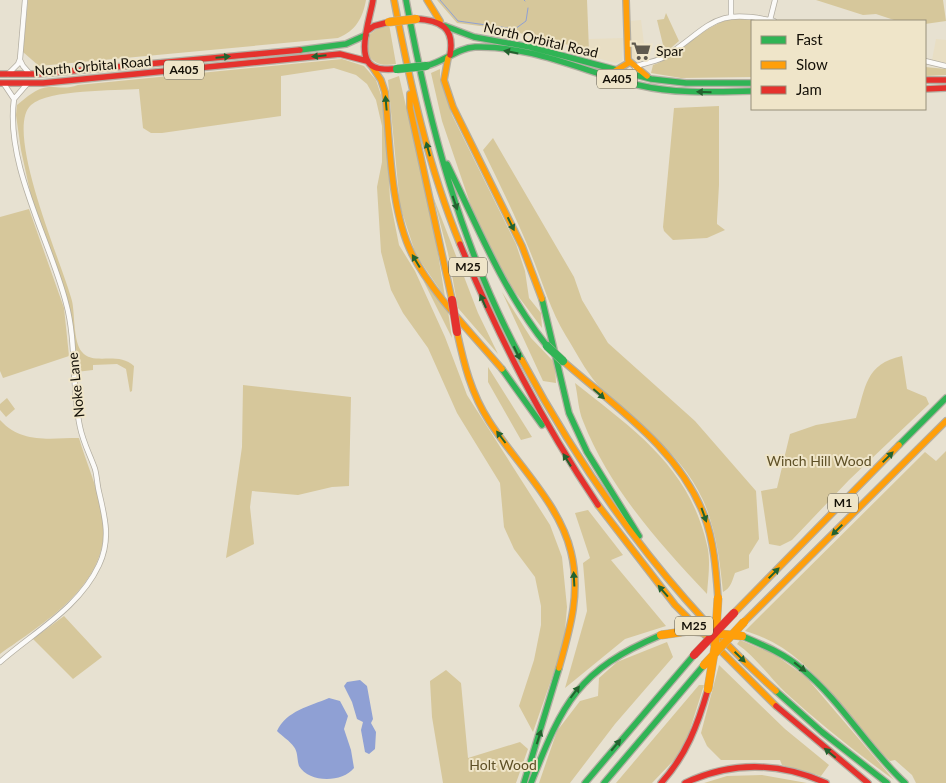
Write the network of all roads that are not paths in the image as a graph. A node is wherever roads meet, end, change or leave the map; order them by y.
1 (25, 0) edge
2 (372, 0) edge
3 (394, 0) edge
4 (406, 0) edge
5 (427, 0) edge
6 (626, 0) edge
7 (730, 0) edge
8 (775, 0) edge
9 (731, 16) junction
10 (764, 20) edge
11 (772, 20) edge
12 (444, 25) junction
13 (366, 33) junction
14 (449, 57) junction
15 (20, 58) junction
16 (926, 61) edge
17 (369, 63) junction
18 (632, 65) junction
19 (946, 66) edge
20 (615, 71) junction
21 (30, 74) junction
22 (3, 75) edge
23 (651, 79) junction
24 (926, 80) edge
25 (946, 80) edge
26 (751, 83) edge
27 (2, 84) edge
28 (27, 84) junction
29 (410, 85) junction
30 (946, 88) edge
31 (926, 89) edge
32 (751, 91) edge
33 (14, 99) junction
34 (442, 156) junction
35 (946, 398) edge
36 (946, 421) edge
37 (553, 438) junction
38 (649, 556) junction
39 (0, 662) edge
40 (524, 783) edge
41 (531, 783) edge
42 (585, 783) edge
43 (604, 783) edge
44 (661, 783) edge
45 (685, 783) edge
46 (826, 783) edge
47 (868, 783) edge
48 (887, 783) edge
49 (905, 783) edge

1 - 15 street
2 - 13 main road
3 - 29 main road, M25
4 - 34 main road, M25
5 - 12 main road
6 - 18 main road
7 - 9 street
8 - 11 street
9 - 10 street
9 - 18 street
12 - 13 main road, North Orbital Road, bridge
12 - 14 main road
12 - 20 main road, North Orbital Road / A405
13 - 17 main road
21 -> 13 main road, North Orbital Road / A405
14 - 17 main road, North Orbital Road, bridge
32 -> 14 main road, North Orbital Road / A405
14 -> 38 main road, M25
15 - 21 street
15 - 22 street
16 - 19 street
17 -> 28 main road, North Orbital Road / A405
37 -> 17 main road, M25
18 - 20 main road
18 - 23 main road
20 - 23 main road, North Orbital Road / A405
21 - 22 main road, North Orbital Road / A405
23 - 26 main road, North Orbital Road / A405
24 - 25 main road
27 - 28 main road, North Orbital Road / A405
27 - 33 street
28 - 33 street
37 -> 29 main road, M25
40 -> 29 main road, bridge
30 - 31 main road
33 - 39 street, Noke Lane
34 -> 38 main road, M25
34 -> 44 main road, bridge
42 -> 35 main road, M1, bridge
36 -> 43 main road, M1, bridge
47 -> 37 main road, M25
38 -> 48 main road, M25
41 -> 49 main road, bridge
45 - 46 main road

